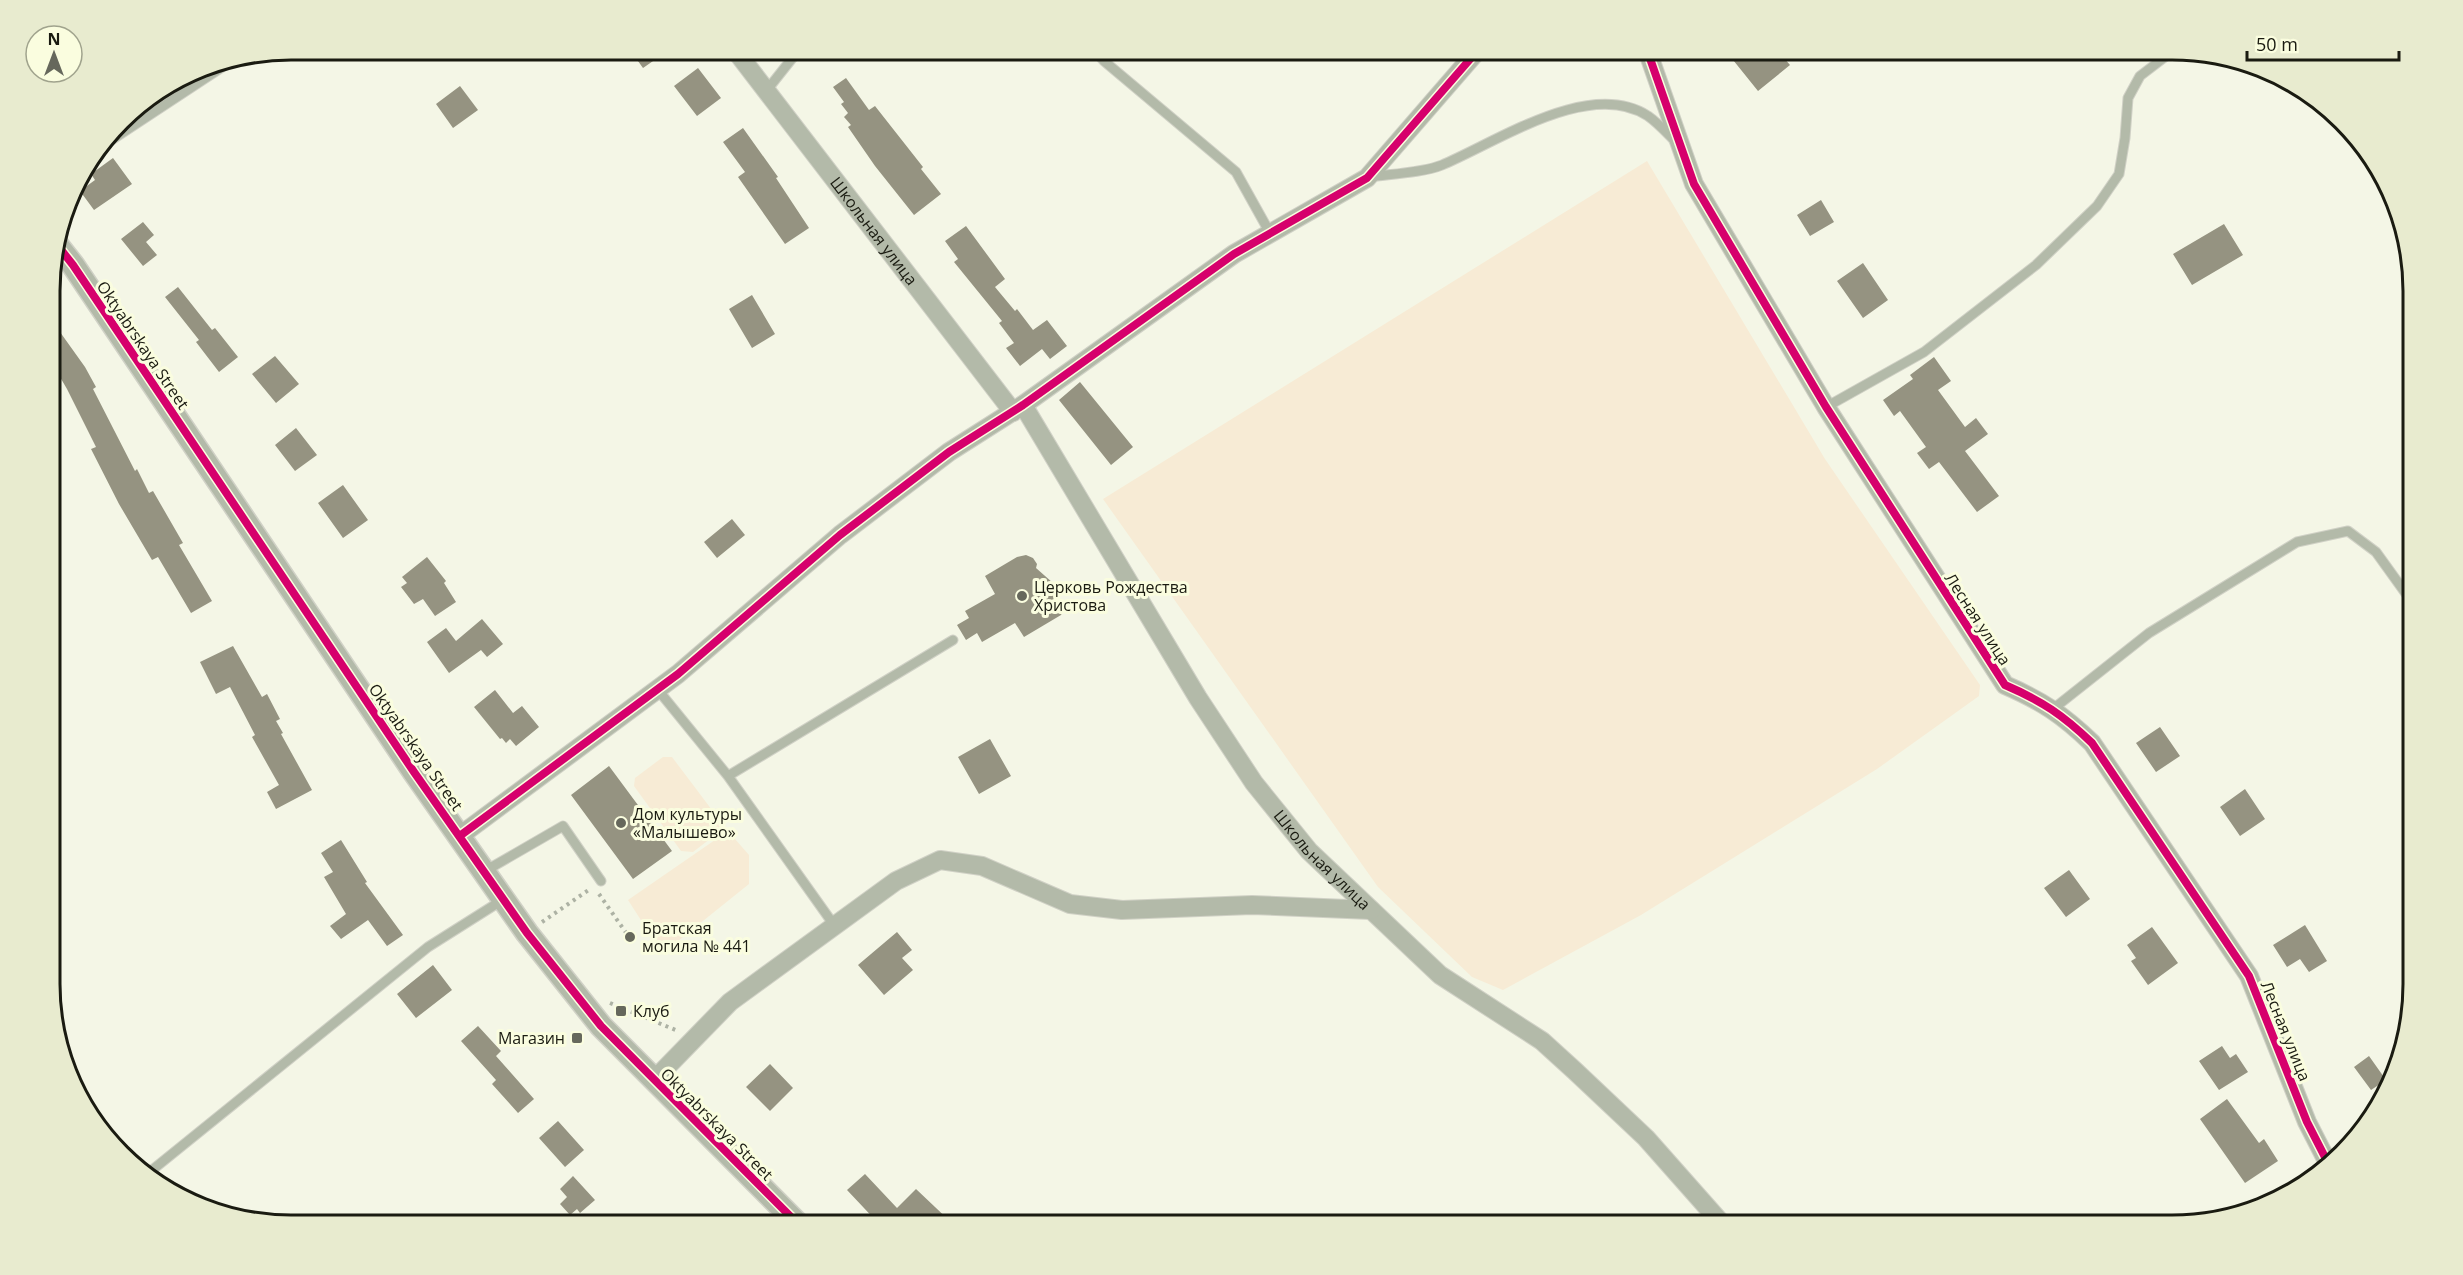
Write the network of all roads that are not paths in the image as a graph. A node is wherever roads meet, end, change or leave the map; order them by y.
1 (743, 60) edge
2 (791, 60) edge
3 (1103, 60) edge
4 (1469, 60) edge
5 (1650, 60) edge
6 (2161, 60) edge
7 (211, 75) edge
8 (767, 90) junction
9 (125, 131) edge
10 (1680, 145) junction
11 (1367, 178) junction
12 (1270, 233) junction
13 (63, 253) edge
14 (1826, 407) junction
15 (1018, 409) junction
16 (2403, 590) edge
17 (953, 640) dead end
18 (658, 690) junction
19 (2053, 709) junction
20 (728, 776) junction
21 (461, 835) junction
22 (485, 871) junction
23 (601, 881) dead end
24 (504, 899) junction
25 (1371, 910) junction
26 (834, 925) junction
27 (654, 1080) junction
28 (2325, 1157) edge
29 (153, 1169) edge
30 (789, 1215) edge
31 (1714, 1215) edge

1 - 8 street, Школьная улица
2 - 8 lane
3 - 12 lane
4 - 11 street
5 - 10 street, Лесная улица
6 - 14 lane
7 - 9 lane
8 - 15 street, Школьная улица
10 - 11 lane
10 - 14 street, Лесная улица
11 - 12 street
12 - 15 street
13 - 21 street, Oktyabrskaya Street
14 - 19 street, Лесная улица
15 - 18 street
15 - 25 street, Школьная улица
16 - 19 lane
17 - 20 lane
18 - 20 lane
18 - 21 street
19 - 28 street, Лесная улица
20 - 26 lane
21 - 22 street, Oktyabrskaya Street
22 - 23 lane
22 - 24 street, Oktyabrskaya Street
24 - 27 street, Oktyabrskaya Street
24 - 29 lane
25 - 26 street
25 - 31 street, Школьная улица
26 - 27 street
27 - 30 street, Oktyabrskaya Street

